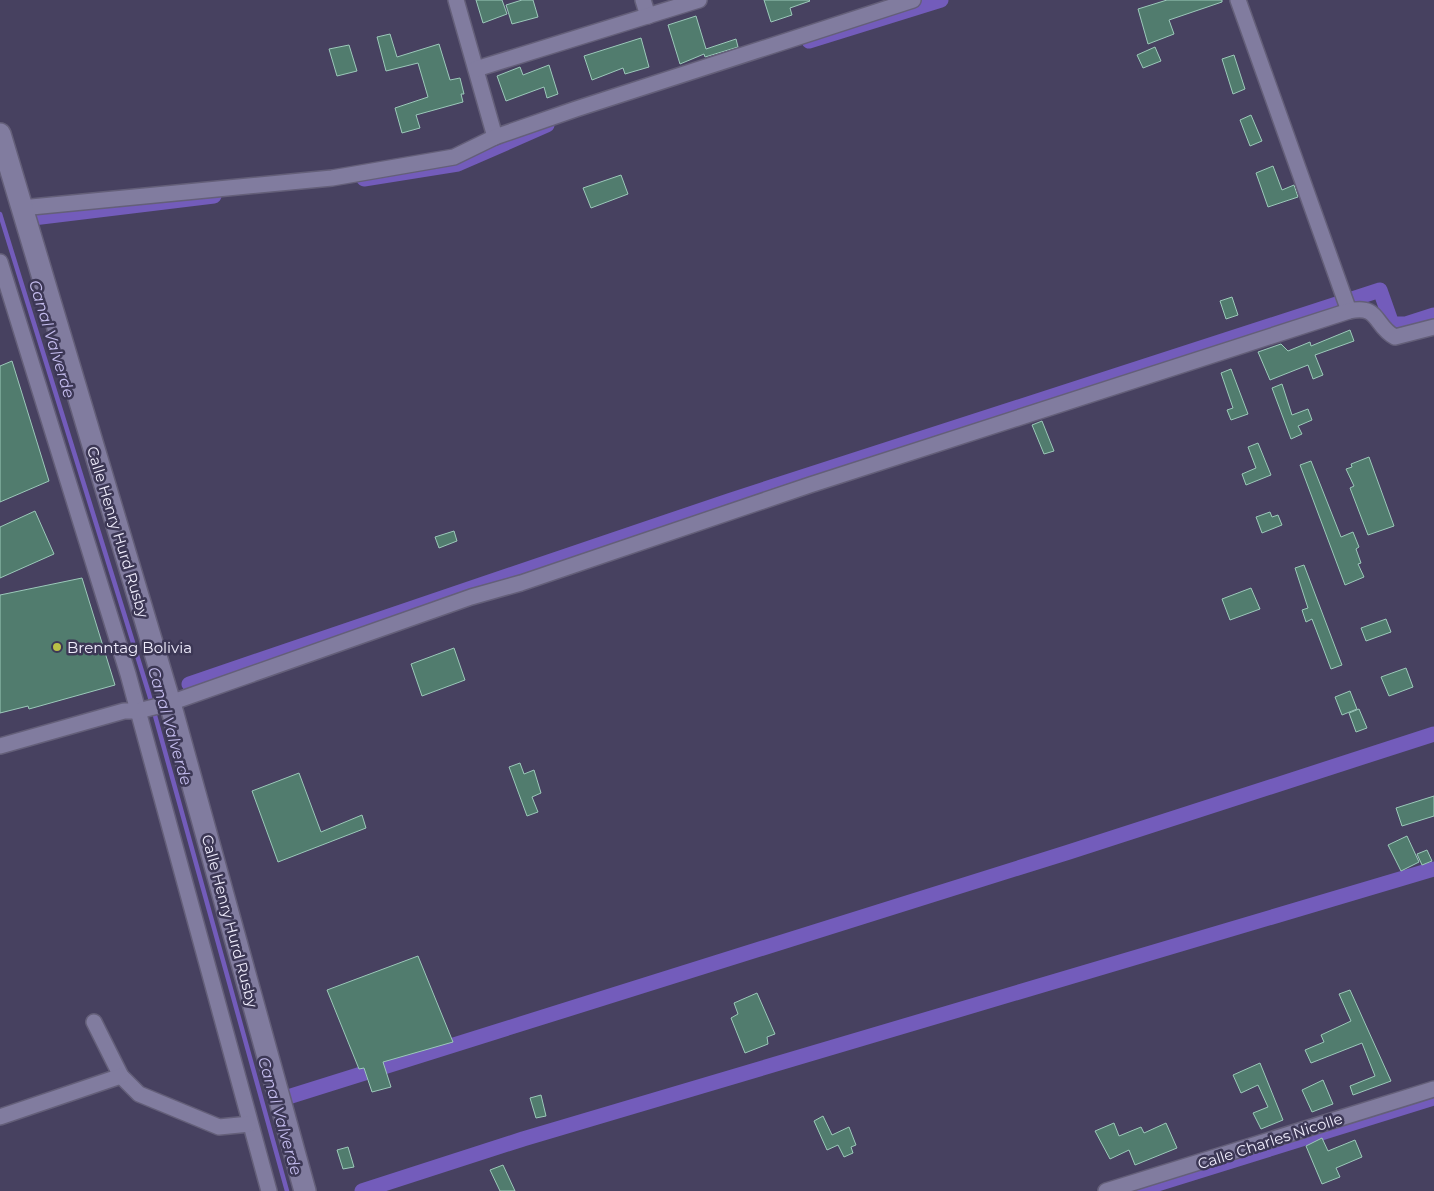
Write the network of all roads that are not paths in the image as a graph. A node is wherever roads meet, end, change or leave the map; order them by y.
1 (456, 0) edge
2 (644, 0) edge
3 (699, 0) edge
4 (913, 0) edge
5 (1238, 0) edge
6 (648, 16) junction
7 (476, 69) junction
8 (0, 134) edge
9 (495, 137) junction
10 (21, 208) junction
11 (0, 262) edge
12 (1349, 311) junction
13 (1434, 327) edge
14 (154, 707) junction
15 (0, 746) edge
16 (94, 1022) dead end
17 (121, 1076) junction
18 (1434, 1089) edge
19 (0, 1117) edge
20 (250, 1124) junction
21 (269, 1191) edge
22 (305, 1191) edge
23 (1106, 1191) edge

1 - 7 street
2 - 6 street
3 - 6 street
4 - 9 street
5 - 12 street
6 - 7 street
7 - 9 street
8 - 10 street, Calle Henry Hurd Rusby
9 - 10 street
10 - 14 street, Calle Henry Hurd Rusby
11 - 14 street, Calle Henry Hurd Rusby
12 - 13 street
12 - 14 street
14 - 15 street
14 - 20 street, Calle Henry Hurd Rusby
14 - 22 street, Calle Henry Hurd Rusby
16 - 17 street
17 - 19 street
17 - 20 street
18 - 23 street, Calle Charles Nicolle
20 - 21 street, Calle Henry Hurd Rusby

